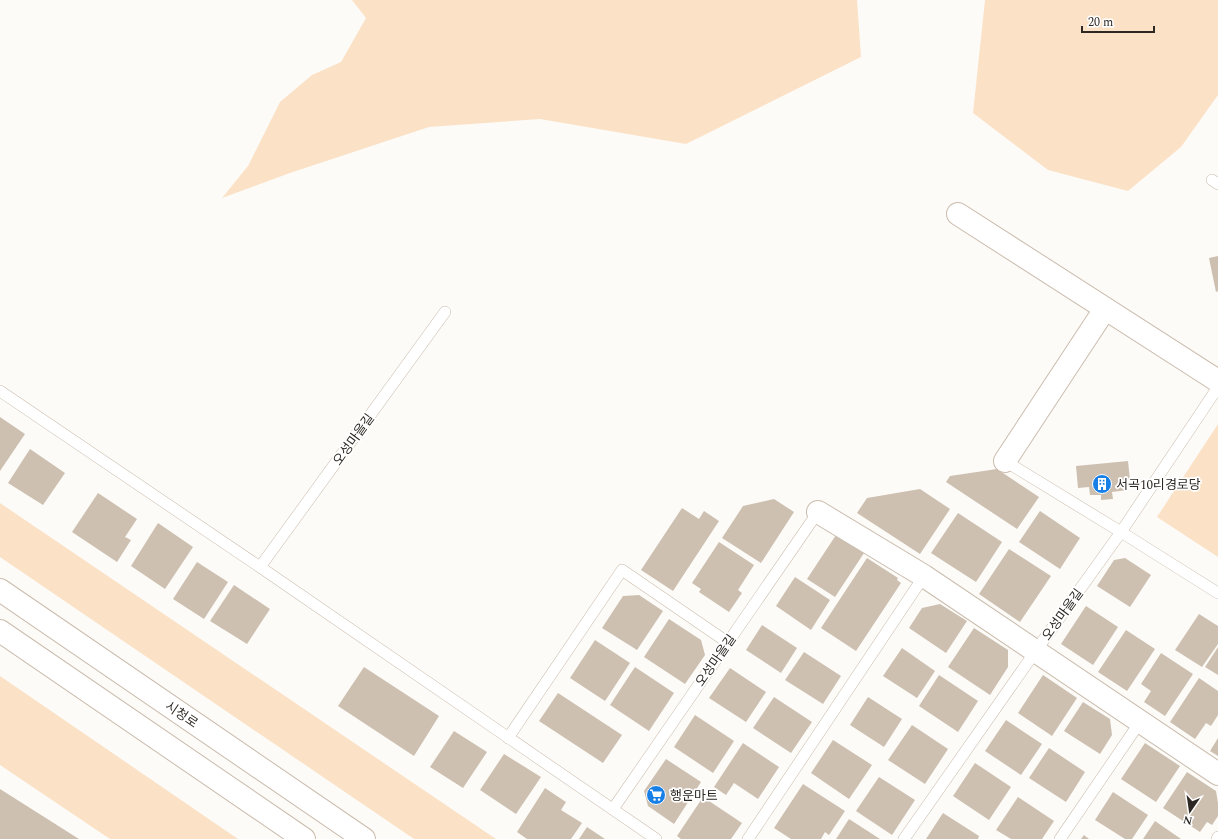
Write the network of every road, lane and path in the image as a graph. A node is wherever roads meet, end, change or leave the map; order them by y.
1 (958, 214) dead end
2 (1105, 309) junction
3 (445, 312) dead end
4 (1218, 381) edge
5 (1218, 387) edge
6 (0, 391) edge
7 (1005, 461) joint
8 (818, 512) joint
9 (1121, 532) junction
10 (260, 567) junction
11 (924, 576) junction
12 (0, 590) edge
13 (1218, 593) edge
14 (0, 631) edge
15 (727, 642) junction
16 (1035, 652) junction
17 (1140, 722) junction
18 (508, 738) junction
19 (1218, 774) edge
20 (613, 809) junction
21 (304, 839) edge
22 (364, 839) edge
23 (656, 839) edge
24 (748, 839) edge
25 (904, 839) edge
26 (1060, 839) edge

1 - 2 street
2 - 4 street
2 - 7 street
3 - 10 lane, 오성마을길
5 - 9 lane, 오성마을길
6 - 10 lane
7 - 9 lane
8 - 11 street
8 - 15 lane, 오성마을길
9 - 13 lane
9 - 16 lane, 오성마을길
10 - 18 lane
11 - 16 street
11 - 24 lane
12 - 22 street, 시청로
14 - 21 street
15 - 18 lane
15 - 20 lane, 오성마을길
16 - 17 street
16 - 25 lane, 오성마을길
17 - 19 street
17 - 26 lane
18 - 20 lane
20 - 23 lane

